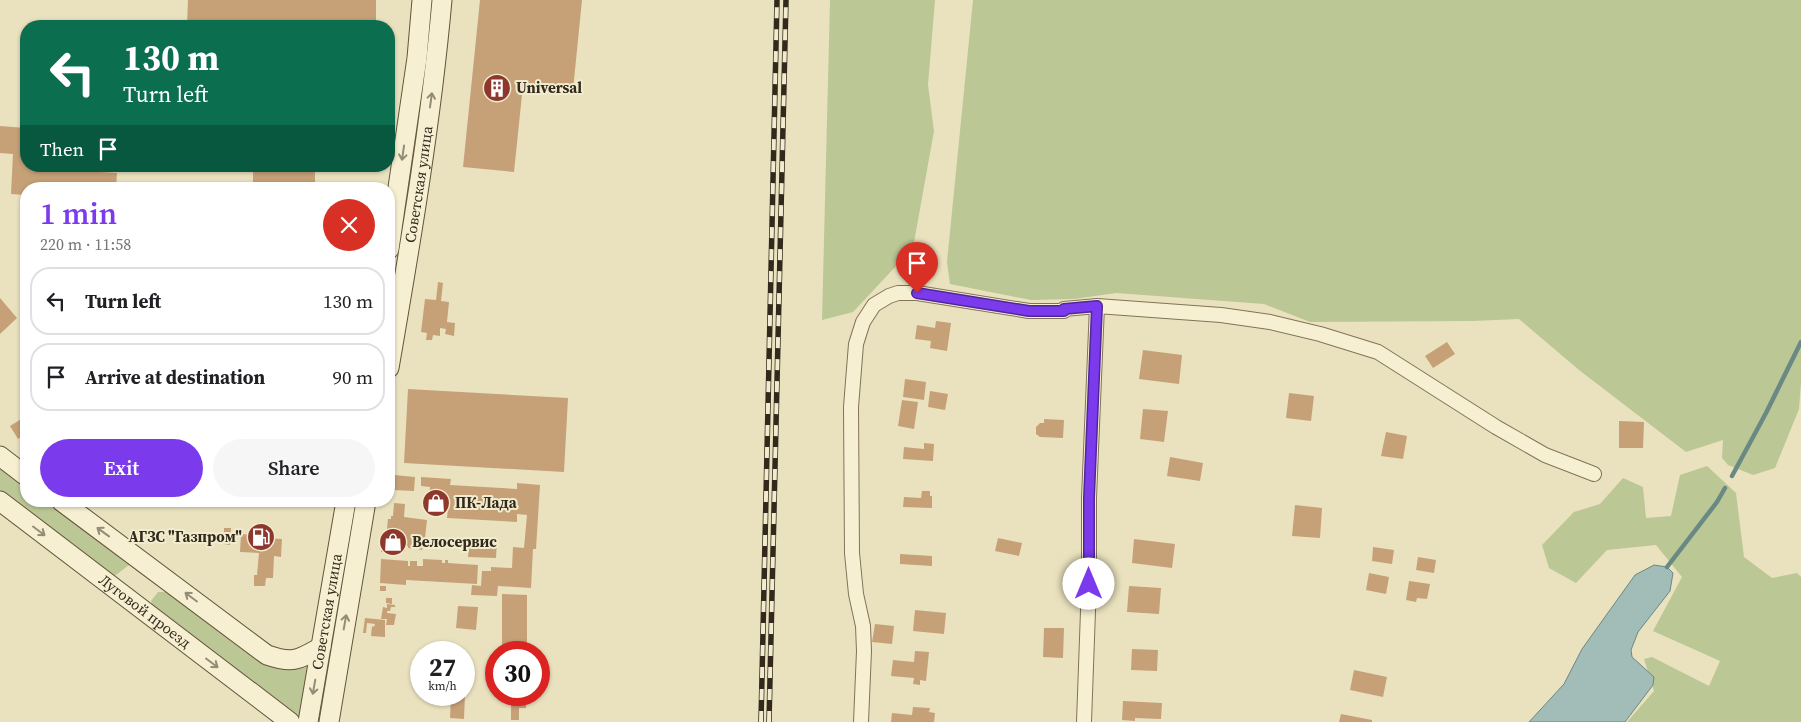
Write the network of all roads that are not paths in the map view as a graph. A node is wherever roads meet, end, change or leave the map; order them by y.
1 (422, 0) edge
2 (442, 0) edge
3 (395, 208) edge
4 (1097, 306) junction
5 (395, 333) edge
6 (0, 456) edge
7 (20, 471) edge
8 (1594, 474) dead end
9 (0, 501) edge
10 (69, 507) edge
11 (345, 507) edge
12 (365, 507) edge
13 (321, 647) junction
14 (290, 722) edge
15 (308, 722) edge
16 (329, 722) edge
17 (861, 722) edge
18 (1084, 722) edge

1 -> 3 main road, Советская улица
5 -> 2 main road, Советская улица
4 - 8 street
4 - 17 street
4 - 18 street
6 - 7 main road
9 -> 14 main road, Луговой проезд
13 -> 10 main road
11 - 13 main road, Советская улица
16 -> 12 main road, Советская улица
13 -> 15 main road, Советская улица

